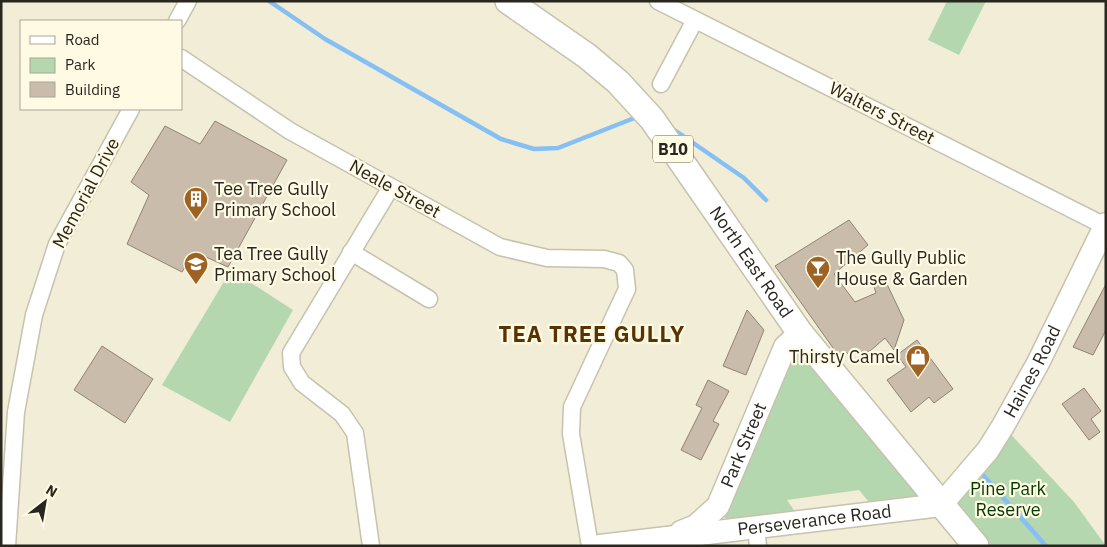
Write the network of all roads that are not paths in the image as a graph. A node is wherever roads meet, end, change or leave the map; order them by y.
1 (188, 1) edge
2 (658, 1) edge
3 (520, 4) edge
4 (178, 20) edge
5 (695, 20) junction
6 (182, 59) edge
7 (661, 84) dead end
8 (130, 110) edge
9 (391, 186) junction
10 (1105, 225) edge
11 (351, 252) junction
12 (429, 300) dead end
13 (800, 333) junction
14 (941, 505) junction
15 (718, 506) junction
16 (733, 530) junction
17 (757, 536) edge
18 (669, 538) junction
19 (7, 546) edge
20 (371, 546) edge
21 (590, 546) edge
22 (600, 546) edge
23 (976, 546) edge

1 - 4 street
2 - 5 street, Walters Street
3 - 13 main road, North East Road / B10
5 - 7 street
5 - 10 street, Walters Street
6 - 9 street, Neale Street
8 - 19 street, Memorial Drive
9 - 11 street
9 - 21 street, Neale Street
10 - 14 street, Haines Road
11 - 12 street
11 - 20 street
13 - 14 main road, North East Road / B10
13 - 15 street, Park Street
14 - 17 street, Perseverance Road
14 - 23 main road, North East Road / B10
15 - 16 street
15 - 18 street, Park Street
16 - 17 street, Perseverance Road
16 - 18 street, Perseverance Road
18 - 22 street, Perseverance Road

